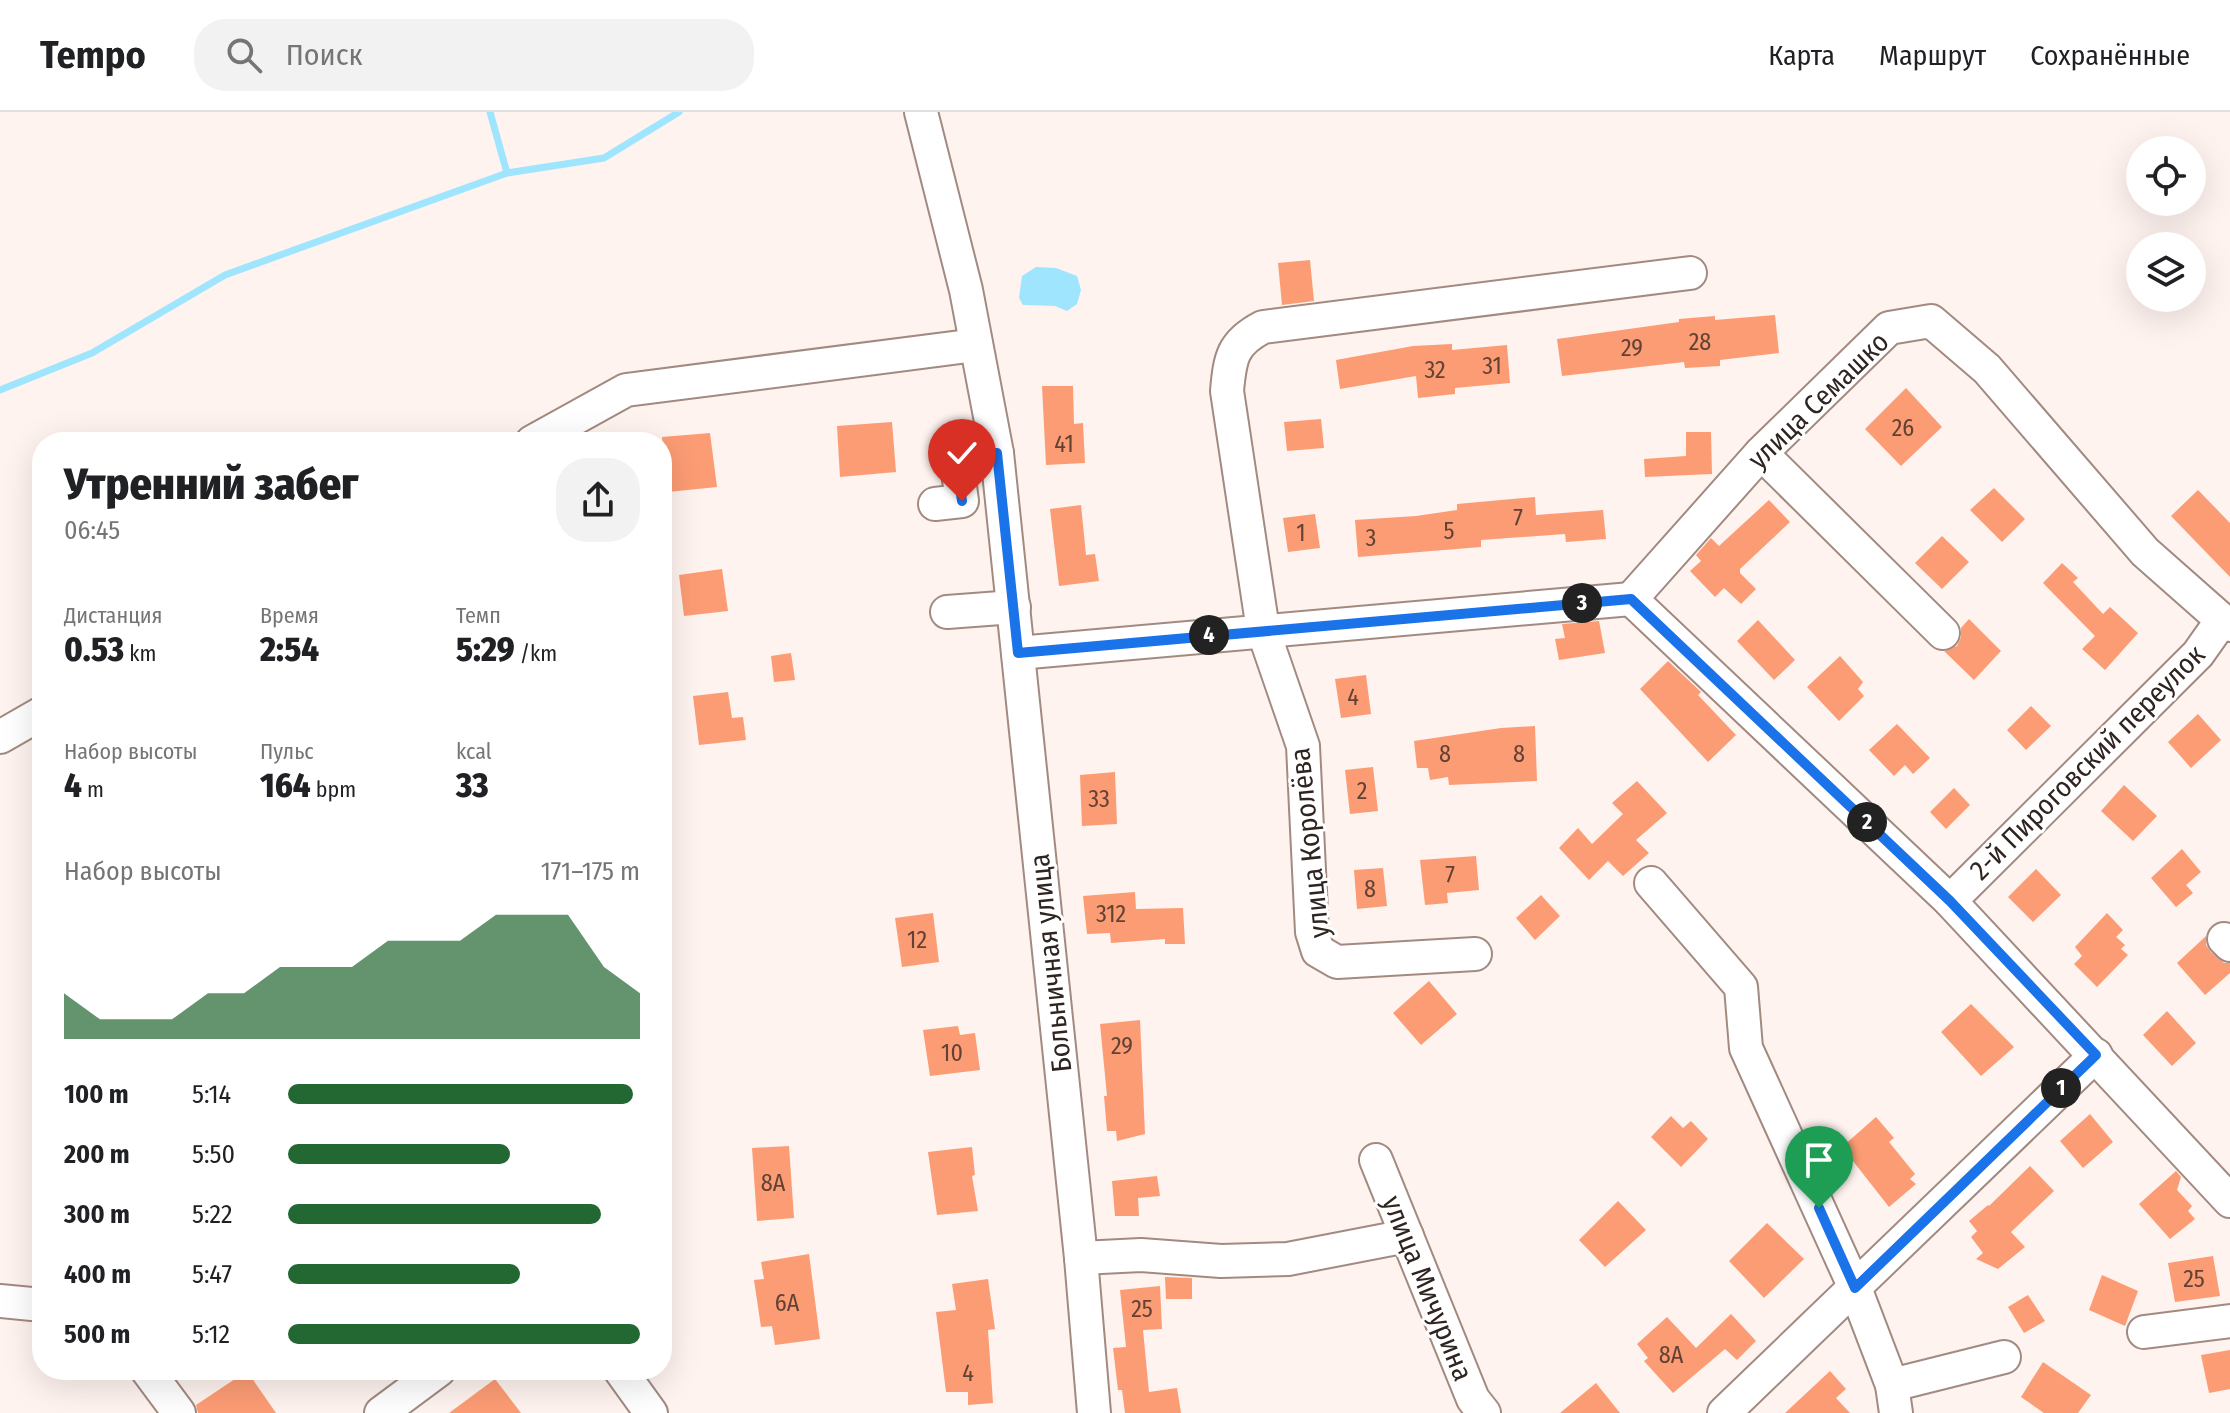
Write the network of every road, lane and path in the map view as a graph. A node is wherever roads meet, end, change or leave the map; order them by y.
1 (921, 112) edge
2 (1690, 273) dead end
3 (976, 345) junction
4 (550, 432) edge
5 (997, 453) junction
6 (1761, 453) junction
7 (935, 504) dead end
8 (1631, 599) junction
9 (1014, 607) junction
10 (947, 612) dead end
11 (1263, 630) junction
12 (2227, 631) edge
13 (1943, 633) dead end
14 (1018, 653) junction
15 (32, 719) edge
16 (0, 737) edge
17 (1651, 883) dead end
18 (1950, 901) junction
19 (1475, 954) dead end
20 (2096, 1055) junction
21 (1376, 1160) dead end
22 (2230, 1201) edge
23 (1407, 1236) junction
24 (1081, 1258) junction
25 (1855, 1288) junction
26 (0, 1301) edge
27 (32, 1304) edge
28 (2230, 1321) edge
29 (2144, 1332) dead end
30 (2004, 1357) dead end
31 (154, 1380) edge
32 (426, 1380) edge
33 (627, 1380) edge
34 (1894, 1399) edge
35 (179, 1413) edge
36 (381, 1413) edge
37 (651, 1413) edge
38 (1094, 1413) edge
39 (1484, 1413) edge
40 (1724, 1413) edge

1 - 3 street, Больничная улица
2 - 11 street
3 - 4 street
3 - 5 street, Больничная улица
5 - 7 street
5 - 9 street, Больничная улица
6 - 8 street, улица Семашко
6 - 12 street, улица Семашко
6 - 13 street
8 - 11 street
8 - 18 street
9 - 10 street
9 - 14 street, Больничная улица
11 - 14 street
11 - 19 street, улица Королёва
12 - 18 street, 2-й Пироговский переулок
14 - 24 street, Больничная улица
15 - 16 street
17 - 25 street
18 - 20 street
20 - 22 street
20 - 25 street
21 - 23 street, улица Мичурина
23 - 24 street
23 - 39 street, улица Мичурина
24 - 38 street, Больничная улица
25 - 34 street
25 - 40 street
26 - 27 street
28 - 29 street
30 - 34 street
31 - 35 street
32 - 36 street
33 - 37 street

